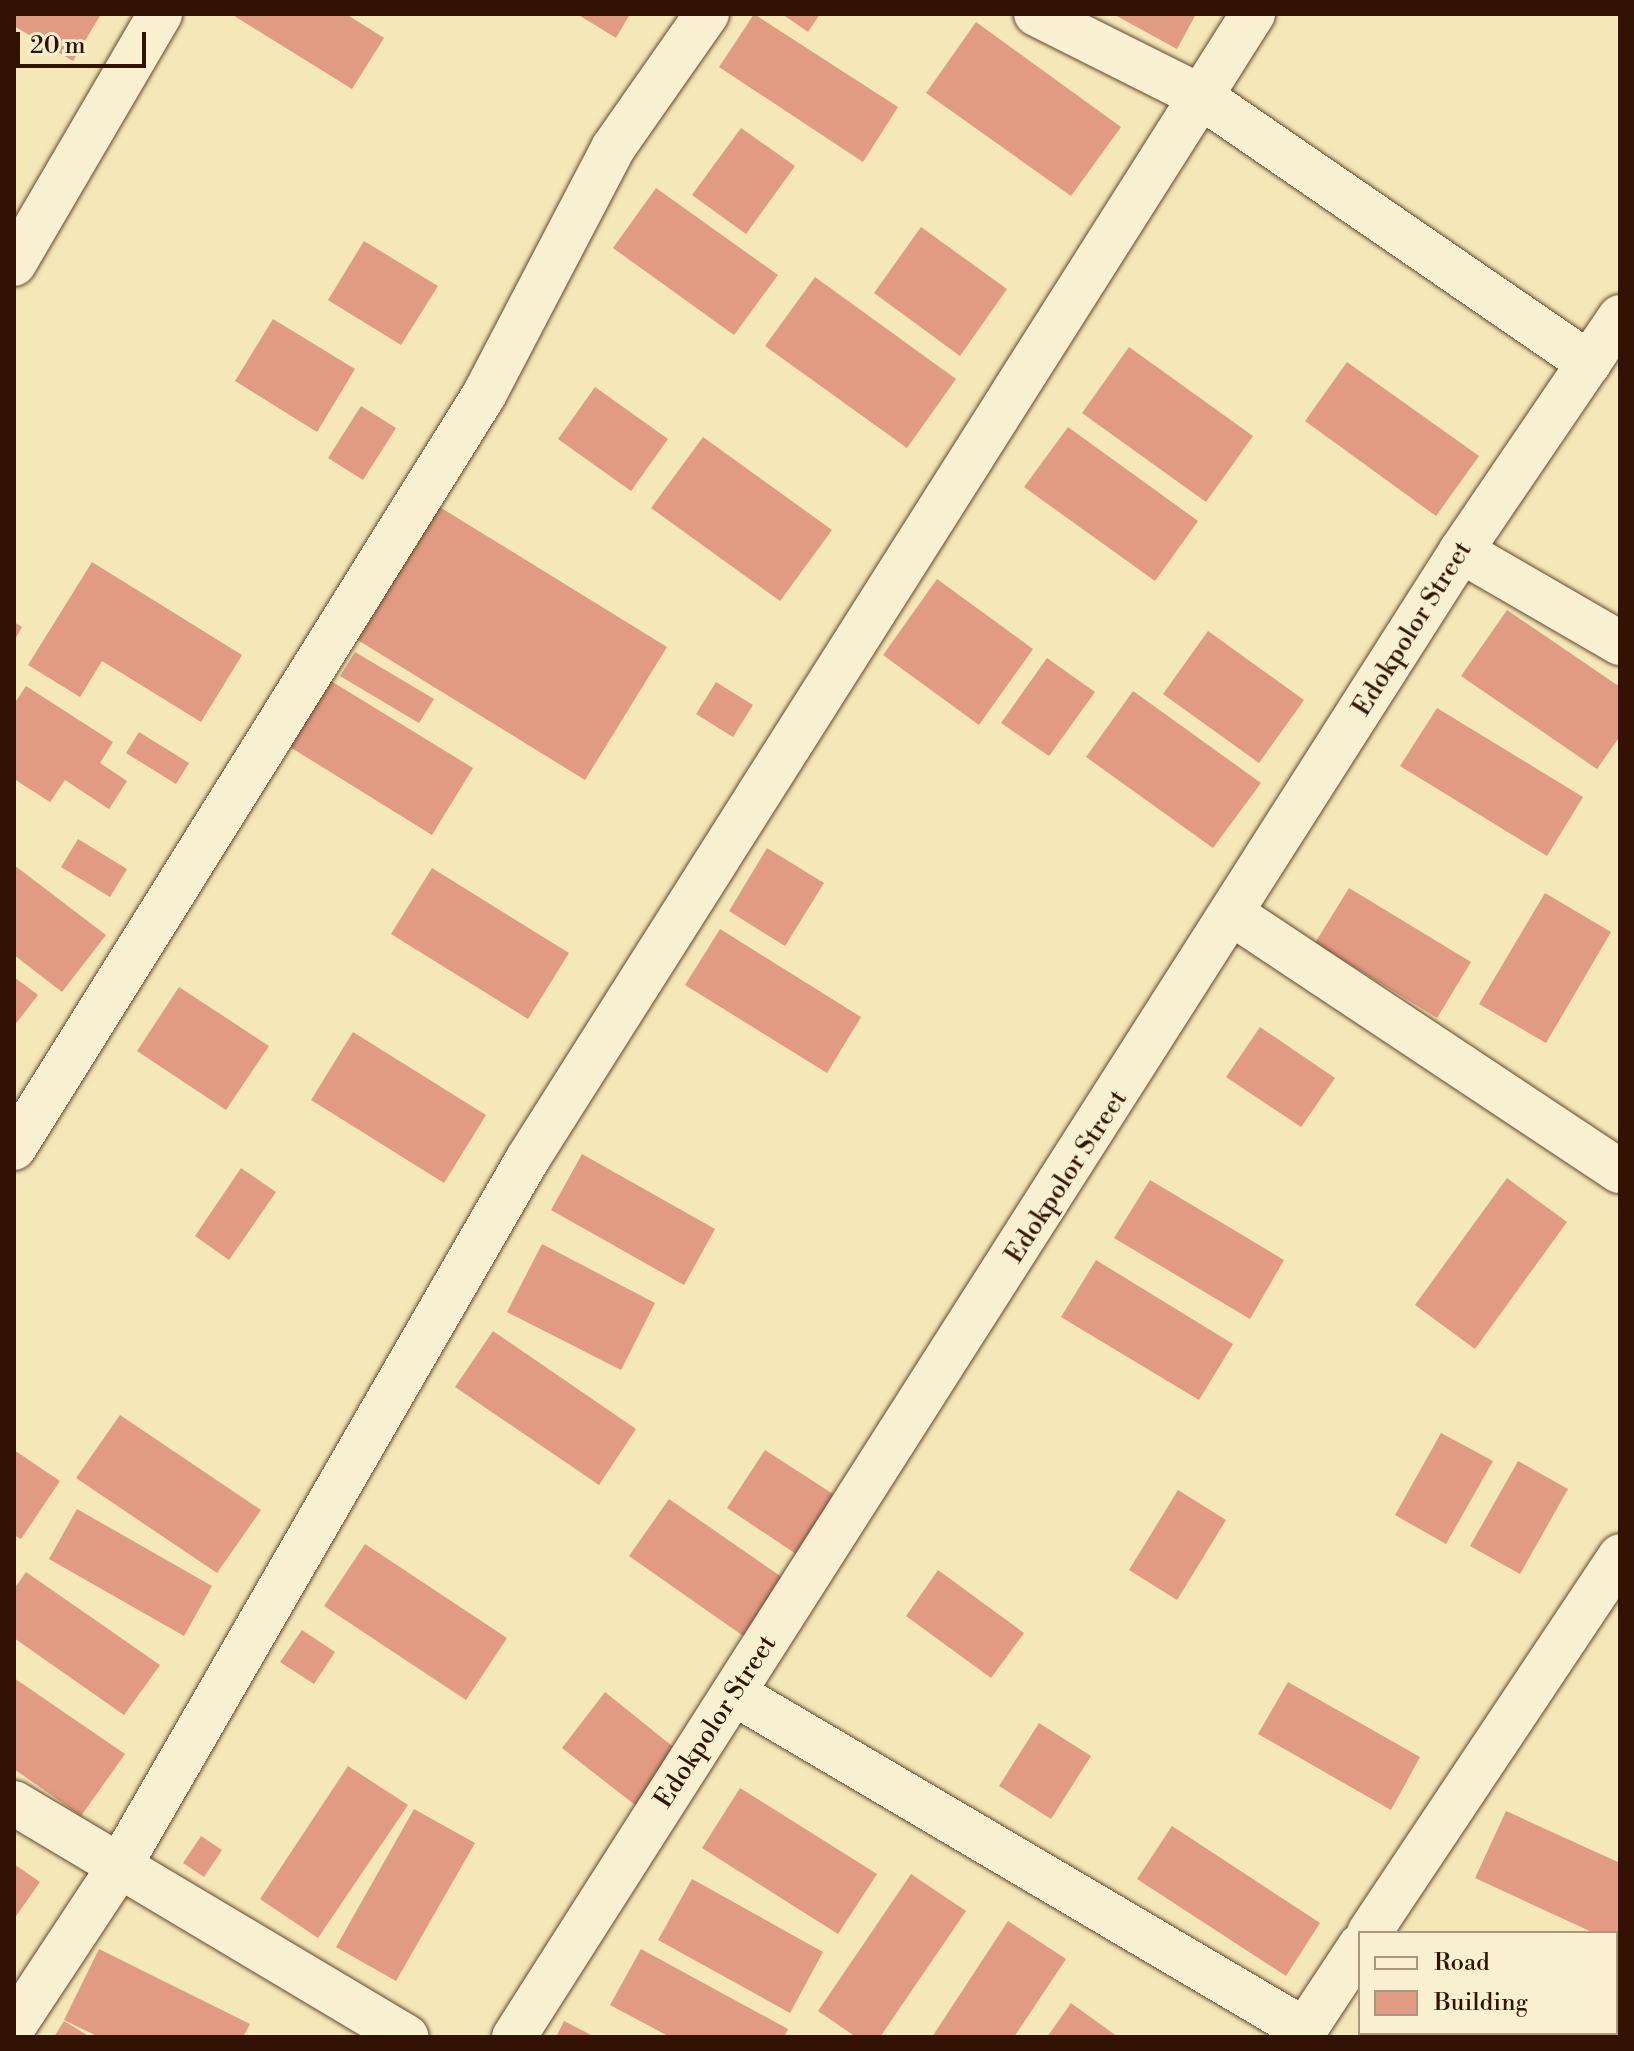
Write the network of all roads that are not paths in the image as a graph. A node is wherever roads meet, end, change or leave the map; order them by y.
1 (160, 14) edge
2 (707, 14) edge
3 (1036, 14) edge
4 (1253, 14) edge
5 (1200, 96) junction
6 (14, 264) edge
7 (1620, 317) edge
8 (1589, 363) junction
9 (1461, 551) junction
10 (1620, 643) edge
11 (1234, 915) junction
12 (14, 1148) edge
13 (1620, 1171) edge
14 (1620, 1556) edge
15 (735, 1694) junction
16 (14, 1803) edge
17 (119, 1867) junction
18 (1370, 1931) edge
19 (1358, 1949) edge
20 (14, 2026) edge
21 (1302, 2034) edge
22 (407, 2037) edge
23 (514, 2037) edge

1 - 6 street
2 - 12 street
3 - 5 street
4 - 5 street
5 - 8 street
5 - 17 street
7 - 8 street, Edokpolor Street
8 - 9 street, Edokpolor Street
9 - 10 street
9 - 11 street, Edokpolor Street
11 - 13 street
11 - 15 street, Edokpolor Street
14 - 18 street
15 - 21 street
15 - 23 street, Edokpolor Street
16 - 17 street
17 - 20 street
17 - 22 street
19 - 21 street

